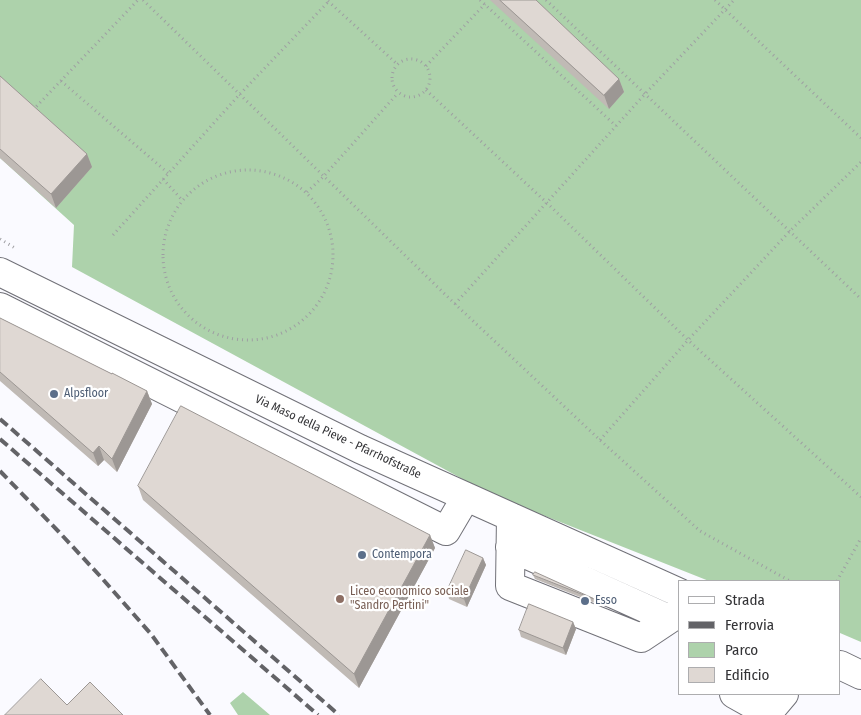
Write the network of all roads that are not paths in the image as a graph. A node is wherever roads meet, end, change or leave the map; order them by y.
1 (0, 272) edge
2 (0, 308) edge
3 (197, 369) junction
4 (182, 398) junction
5 (466, 497) junction
6 (511, 517) junction
7 (510, 547) junction
8 (678, 592) edge
9 (674, 616) edge
10 (841, 665) edge
11 (861, 675) edge
12 (736, 695) edge
13 (783, 695) edge

1 - 3 street, Via Maso della Pieve - Pfarrhofstraße
2 - 4 street
3 - 4 street
3 - 5 street, Via Maso della Pieve - Pfarrhofstraße
4 - 5 street
5 - 6 street, Via Maso della Pieve - Pfarrhofstraße
6 - 7 street
6 - 8 street, Via Maso della Pieve - Pfarrhofstraße
7 - 9 street
7 - 9 street
10 - 11 street
12 - 13 street

